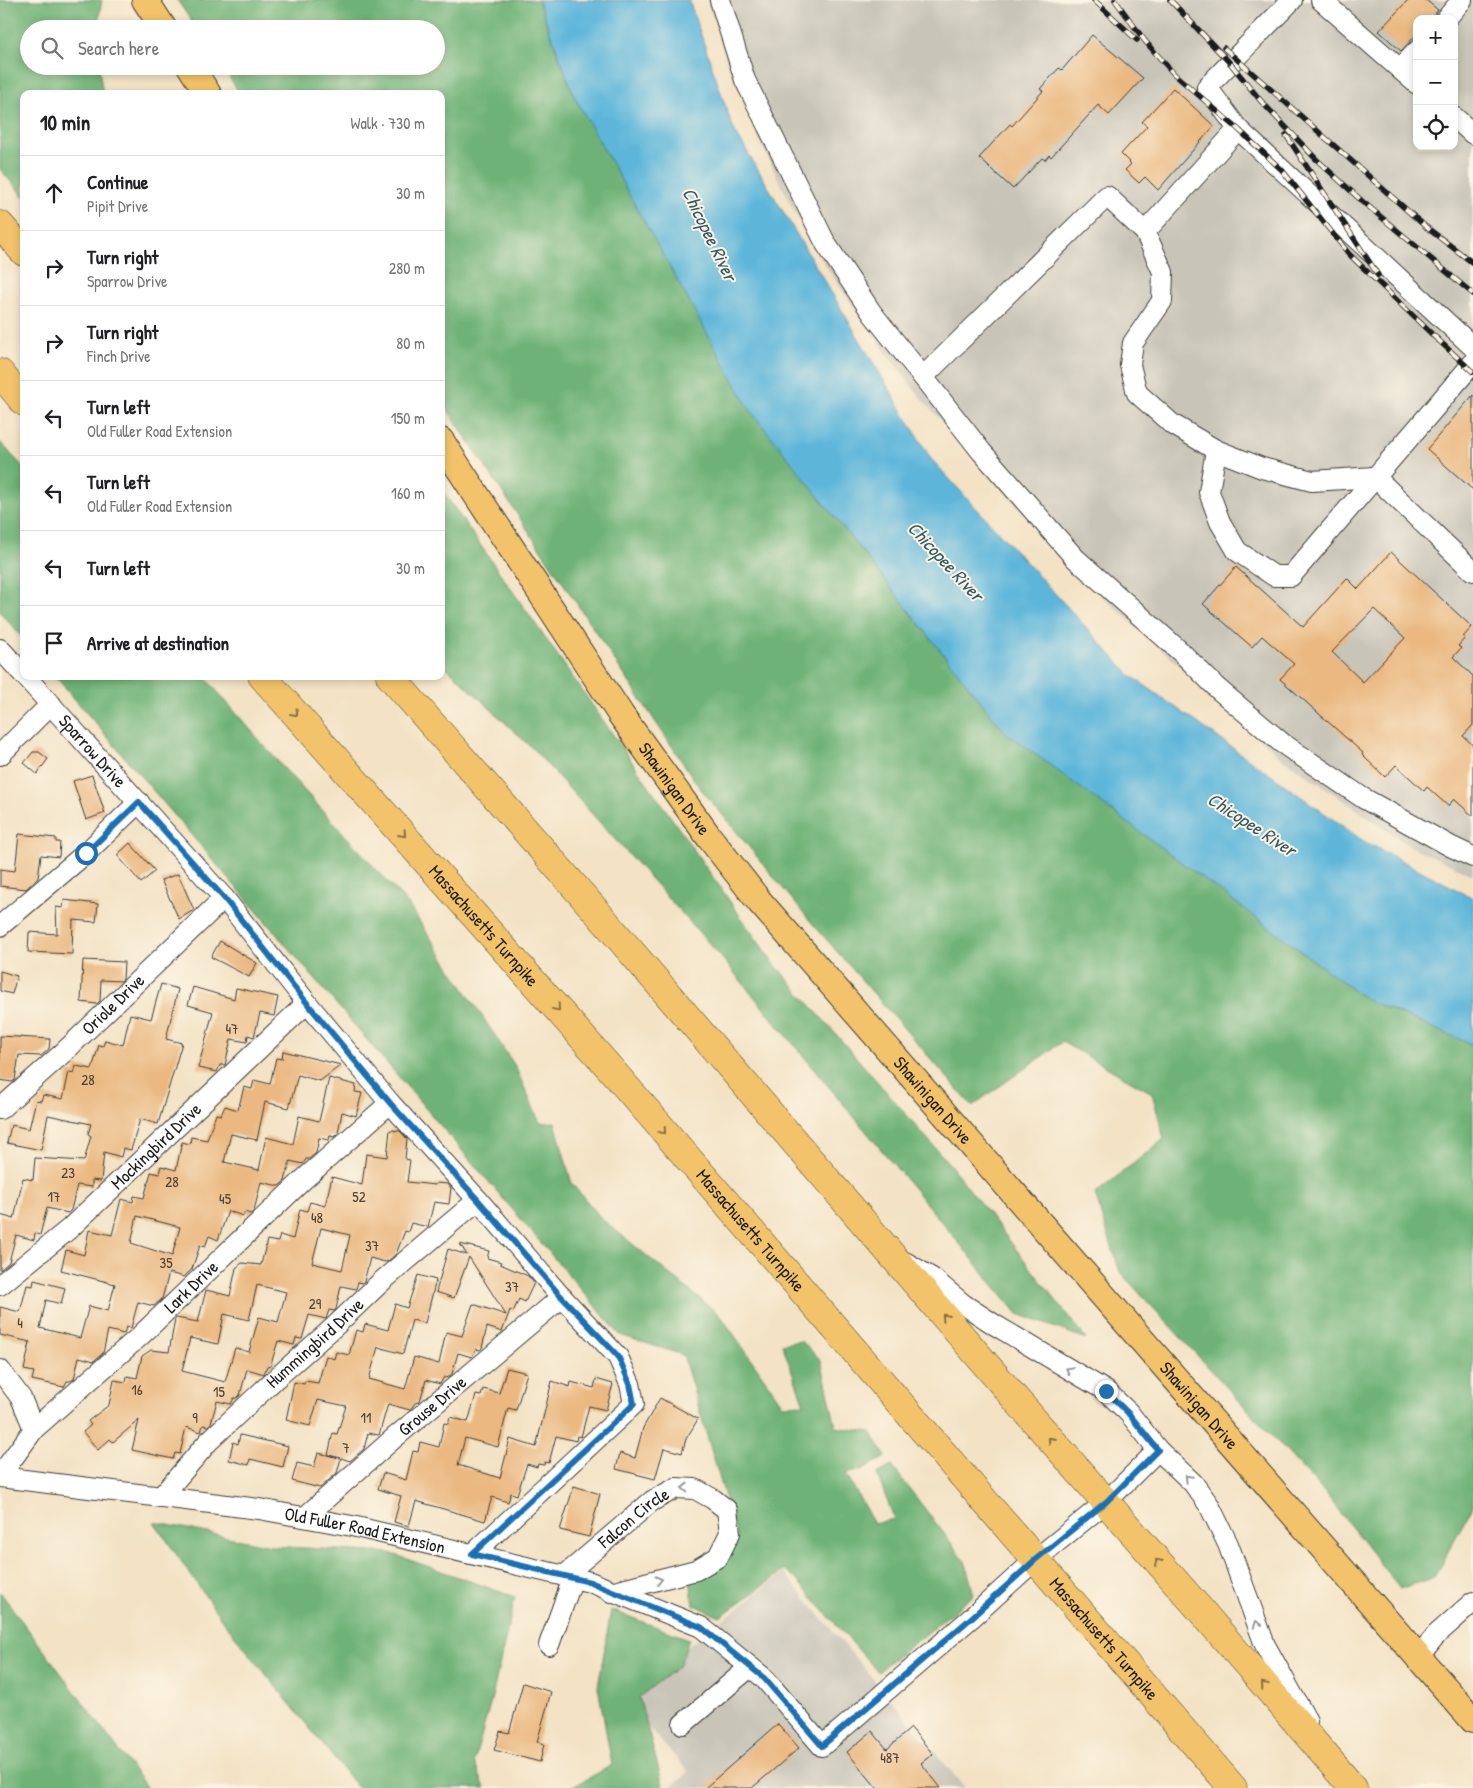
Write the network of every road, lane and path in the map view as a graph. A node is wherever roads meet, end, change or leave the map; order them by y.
1 (145, 0) edge
2 (720, 0) edge
3 (1292, 0) edge
4 (1321, 0) edge
5 (1462, 0) edge
6 (1449, 15) edge
7 (158, 20) edge
8 (1413, 55) edge
9 (1400, 70) junction
10 (196, 75) edge
11 (1413, 81) edge
12 (205, 90) edge
13 (1458, 121) edge
14 (1238, 129) junction
15 (1473, 134) edge
16 (0, 225) edge
17 (1145, 232) junction
18 (20, 248) edge
19 (1473, 347) edge
20 (1473, 363) edge
21 (0, 373) edge
22 (923, 377) junction
23 (20, 397) edge
24 (445, 447) edge
25 (1216, 450) junction
26 (1375, 477) junction
27 (1473, 571) edge
28 (0, 650) edge
29 (20, 672) edge
30 (28, 680) edge
31 (266, 680) edge
32 (394, 680) edge
33 (51, 704) junction
34 (0, 755) edge
35 (139, 802) junction
36 (1473, 857) edge
37 (224, 898) junction
38 (0, 926) edge
39 (307, 1003) junction
40 (390, 1103) junction
41 (0, 1109) edge
42 (478, 1200) junction
43 (892, 1254) junction
44 (0, 1285) edge
45 (562, 1297) junction
46 (0, 1370) edge
47 (34, 1429) junction
48 (1158, 1450) junction
49 (0, 1477) edge
50 (161, 1497) junction
51 (1106, 1502) junction
52 (305, 1517) junction
53 (472, 1554) junction
54 (1035, 1560) junction
55 (568, 1577) junction
56 (611, 1592) junction
57 (1471, 1609) edge
58 (549, 1645) dead end
59 (1418, 1657) junction
60 (750, 1667) junction
61 (1473, 1720) edge
62 (683, 1724) dead end
63 (1329, 1759) junction
64 (1233, 1788) edge
65 (1353, 1788) edge

1 - 7 main road
2 - 22 street
3 - 14 street
4 - 9 street
5 - 6 street
8 - 9 street
9 - 11 street
10 - 12 main road
13 - 15 street
14 - 17 street
14 - 19 street
16 - 18 highway
17 - 22 street
17 - 25 street
20 - 26 street
21 - 23 highway
22 - 36 street
24 - 59 main road, Shawinigan Drive
25 - 26 street
25 - 26 street
26 - 27 street
28 - 29 street, Sparrow Drive
30 - 33 street, Sparrow Drive
31 -> 54 highway, Massachusetts Turnpike
32 - 43 highway
33 - 34 street
33 - 35 street, Sparrow Drive
35 - 37 street, Sparrow Drive
35 - 38 street
37 - 39 street, Sparrow Drive
37 - 41 street, Oriole Drive
39 - 40 street, Sparrow Drive
39 - 44 street, Mockingbird Drive
40 - 42 street, Sparrow Drive
40 - 47 street, Lark Drive
42 - 45 street, Sparrow Drive
42 - 50 street, Hummingbird Drive
48 -> 43 street
51 -> 43 highway
45 - 52 street, Grouse Drive
45 - 53 street, Sparrow Drive
46 - 47 street
47 - 49 street, Lark Drive
48 - 51 street, Old Fuller Road Extension
63 -> 48 street
49 - 50 street, Old Fuller Road Extension
50 - 52 street, Old Fuller Road Extension
51 - 54 street, Old Fuller Road Extension
63 -> 51 highway
52 - 53 street, Old Fuller Road Extension
53 - 55 street, Old Fuller Road Extension
54 - 60 street, Old Fuller Road Extension
54 - 64 highway, Massachusetts Turnpike
55 - 56 street, Old Fuller Road Extension
56 -> 55 street, Falcon Circle
55 - 58 street
56 - 60 street, Old Fuller Road Extension
57 - 59 street
59 - 61 main road, Shawinigan Drive
60 - 62 street
63 - 65 highway

